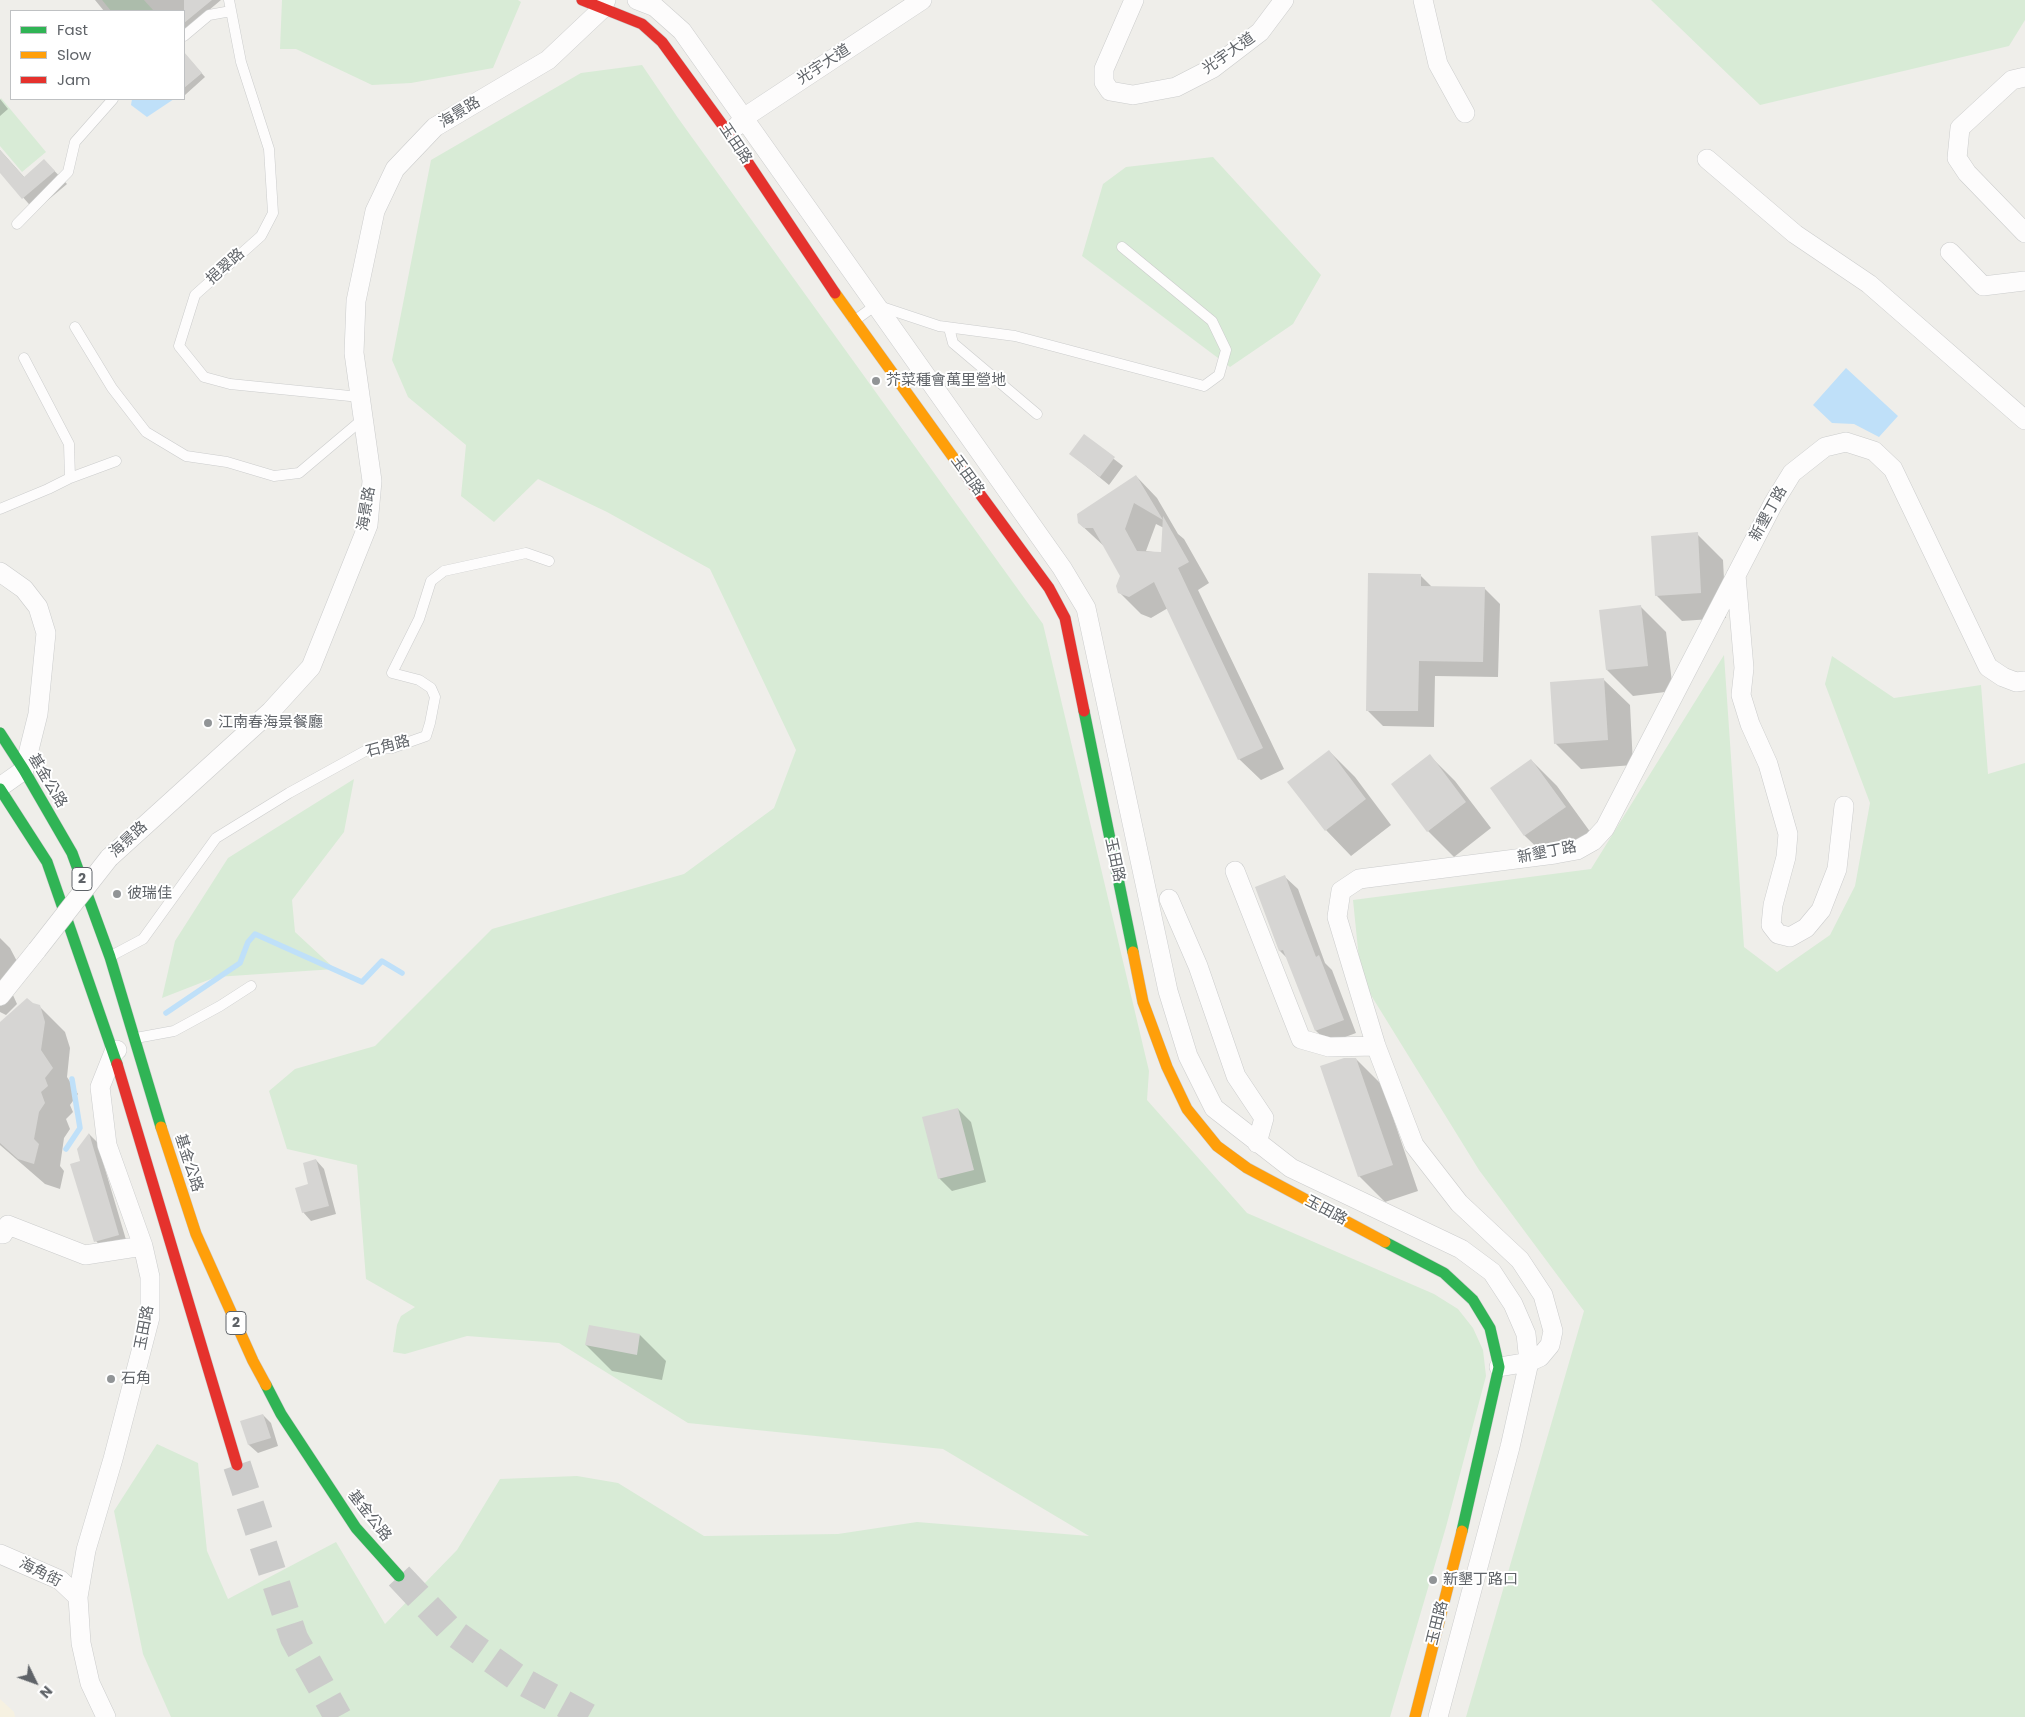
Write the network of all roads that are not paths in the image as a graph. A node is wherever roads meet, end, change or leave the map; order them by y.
1 (229, 0) edge
2 (582, 0) edge
3 (638, 0) edge
4 (922, 0) edge
5 (1134, 0) edge
6 (1284, 0) edge
7 (1423, 0) edge
8 (604, 4) edge
9 (231, 11) junction
10 (185, 35) edge
11 (2025, 77) edge
12 (112, 100) edge
13 (1465, 113) dead end
14 (744, 117) junction
15 (729, 134) junction
16 (1707, 160) dead end
17 (16, 224) dead end
18 (2025, 232) edge
19 (1122, 247) dead end
20 (1950, 252) dead end
21 (2025, 281) edge
22 (876, 305) junction
23 (854, 322) junction
24 (75, 328) dead end
25 (949, 328) junction
26 (24, 358) dead end
27 (360, 397) junction
28 (1036, 414) dead end
29 (363, 419) junction
30 (2025, 420) edge
31 (116, 461) dead end
32 (70, 478) junction
33 (0, 509) edge
34 (549, 561) dead end
35 (0, 572) edge
36 (1736, 575) junction
37 (2025, 681) edge
38 (0, 733) edge
39 (24, 770) junction
40 (0, 788) edge
41 (1844, 806) dead end
42 (1235, 871) dead end
43 (1169, 899) dead end
44 (110, 957) junction
45 (251, 986) dead end
46 (0, 996) edge
47 (135, 1038) junction
48 (1376, 1046) junction
49 (114, 1052) junction
50 (1257, 1143) junction
51 (1, 1236) edge
52 (142, 1246) junction
53 (1530, 1362) junction
54 (1499, 1367) junction
55 (237, 1465) tunnel mouth
56 (0, 1554) edge
57 (399, 1576) tunnel mouth
58 (78, 1597) junction
59 (106, 1717) edge
60 (1415, 1717) edge
61 (1438, 1717) edge

1 - 9 lane, 挹翠路
2 - 8 street, 玉田路
3 - 14 street, 玉田路
4 - 14 street, 光宇大道
5 - 6 street, 光宇大道
7 - 13 street
8 - 15 street, 玉田路
8 - 27 street, 海景路
9 - 10 lane
9 - 27 lane, 挹翠路
11 - 18 street
12 - 17 lane
14 - 15 street, 光宇大道
14 - 22 street, 玉田路
15 - 23 street, 玉田路
16 - 30 street
19 - 25 lane
20 - 21 street
22 - 23 lane
22 - 25 lane
22 - 50 street, 玉田路
23 - 54 street, 玉田路
24 - 29 lane
25 - 28 lane
26 - 32 lane
27 - 29 street, 海景路
29 - 46 street, 海景路, bridge
31 - 32 lane
32 - 33 lane
34 - 44 lane, 石角路
35 - 39 street
36 - 37 street, 新墾丁路
36 - 41 street
36 - 48 street, 新墾丁路
38 - 39 street, 基金公路 / 2
39 - 40 street
39 - 44 street, 基金公路 / 2
40 - 49 street, 2
42 - 48 street
43 - 50 street
44 - 47 street, 基金公路 / 2
45 - 47 lane
47 - 49 street
47 - 57 street, 基金公路 / 2
48 - 53 street, 新墾丁路
49 - 52 street, 玉田路
49 - 55 street, 2
50 - 53 street, 玉田路
51 - 52 street
52 - 58 street, 玉田路
53 - 54 street, 新墾丁路
53 - 61 street, 玉田路
54 - 60 street, 玉田路
56 - 58 street, 海角街
58 - 59 street, 玉田路

